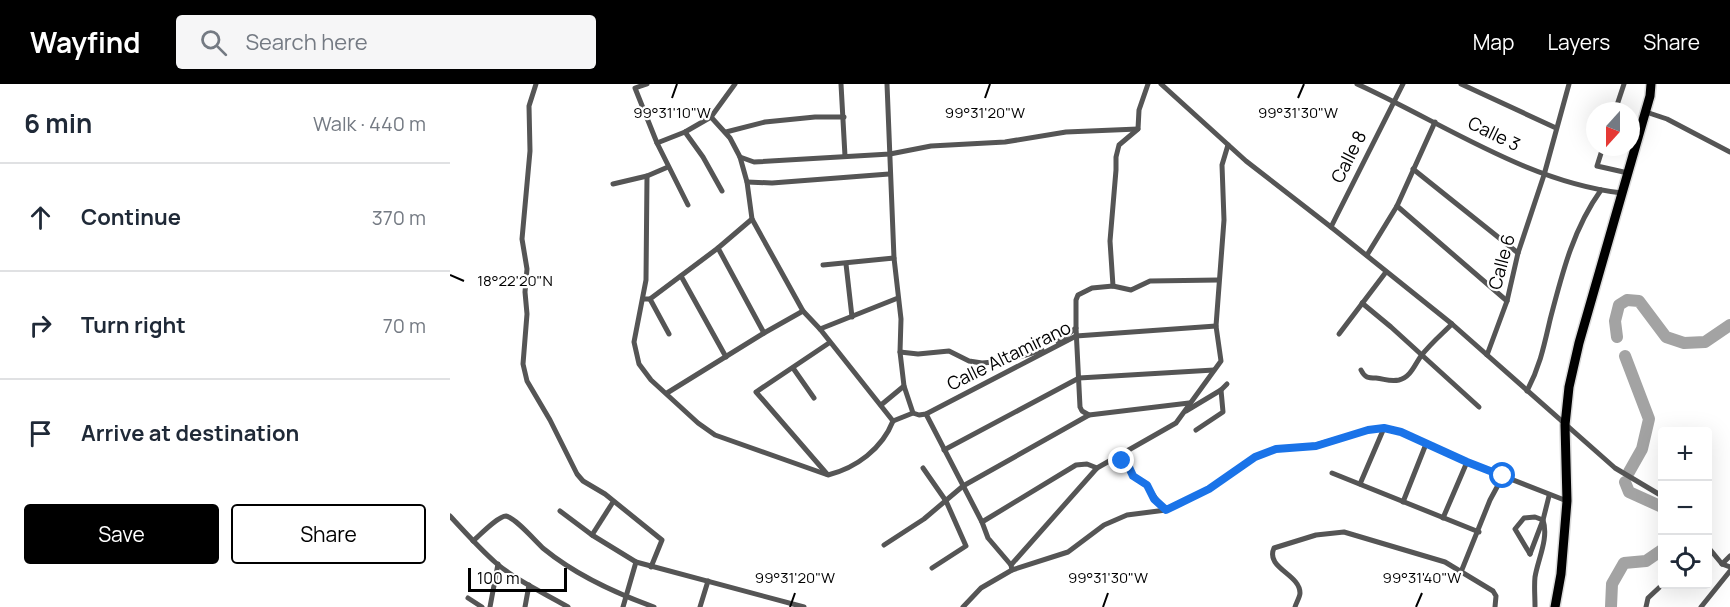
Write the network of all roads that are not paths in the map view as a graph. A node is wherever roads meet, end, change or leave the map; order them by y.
1 (536, 84) edge
2 (646, 84) edge
3 (735, 84) edge
4 (841, 84) edge
5 (887, 84) edge
6 (1148, 84) edge
7 (1161, 84) edge
8 (1357, 84) edge
9 (1403, 84) edge
10 (1461, 84) edge
11 (1569, 84) edge
12 (1624, 84) edge
13 (1643, 84) edge
14 (1653, 89) edge
15 (1394, 101) junction
16 (1618, 102) edge
17 (1646, 112) junction
18 (711, 117) junction
19 (844, 117) junction
20 (1435, 122) junction
21 (1556, 128) junction
22 (1138, 129) junction
23 (685, 132) junction
24 (726, 132) junction
25 (657, 143) junction
26 (1228, 145) junction
27 (1730, 152) edge
28 (890, 154) junction
29 (845, 156) junction
30 (1600, 156) edge
31 (740, 157) junction
32 (668, 167) junction
33 (1413, 169) junction
34 (1629, 173) junction
35 (889, 174) junction
36 (1544, 175) junction
37 (647, 176) junction
38 (747, 182) junction
39 (613, 184) dead end
40 (1601, 190) junction
41 (722, 191) dead end
42 (1624, 193) junction
43 (688, 205) dead end
44 (1397, 207) junction
45 (752, 219) junction
46 (1331, 227) junction
47 (718, 248) junction
48 (1518, 253) junction
49 (1367, 255) junction
50 (894, 258) junction
51 (846, 264) junction
52 (823, 265) dead end
53 (1386, 272) junction
54 (681, 276) junction
55 (1218, 280) junction
56 (1113, 286) junction
57 (898, 298) junction
58 (646, 299) junction
59 (1508, 301) junction
60 (1362, 303) junction
61 (803, 311) junction
62 (852, 317) junction
63 (1452, 324) junction
64 (1216, 326) junction
65 (1076, 328) junction
66 (820, 329) junction
67 (764, 333) junction
68 (669, 334) dead end
69 (1339, 334) dead end
70 (1076, 336) junction
71 (829, 343) junction
72 (900, 352) junction
73 (1422, 355) junction
74 (1487, 355) junction
75 (726, 357) junction
76 (793, 368) junction
77 (1214, 370) junction
78 (1361, 370) dead end
79 (1079, 378) junction
80 (1227, 384) dead end
81 (904, 386) junction
82 (1221, 390) junction
83 (1527, 391) junction
84 (667, 393) junction
85 (814, 398) dead end
86 (1189, 404) junction
87 (881, 405) junction
88 (1479, 406) dead end
89 (913, 413) junction
90 (926, 414) junction
91 (1182, 414) junction
92 (1089, 415) junction
93 (893, 421) junction
94 (1565, 425) junction
95 (1384, 428) junction
96 (1196, 430) dead end
97 (1426, 444) junction
98 (944, 450) junction
99 (1108, 461) junction
100 (1467, 462) junction
101 (923, 468) dead end
102 (1097, 468) junction
103 (1332, 473) dead end
104 (828, 475) junction
105 (1503, 476) junction
106 (1360, 484) junction
107 (963, 486) junction
108 (1658, 494) edge
109 (1549, 496) junction
110 (946, 501) junction
111 (1403, 501) junction
112 (1567, 501) junction
113 (613, 502) junction
114 (1166, 510) junction
115 (561, 511) dead end
116 (450, 516) edge
117 (1443, 518) junction
118 (1543, 520) junction
119 (982, 522) junction
120 (1479, 532) junction
121 (591, 535) junction
122 (473, 541) junction
123 (884, 545) dead end
124 (1712, 552) edge
125 (1730, 556) edge
126 (636, 562) junction
127 (498, 564) junction
128 (1722, 564) junction
129 (651, 567) junction
130 (1012, 567) junction
131 (932, 568) dead end
132 (1730, 569) edge
133 (1461, 572) junction
134 (708, 581) junction
135 (529, 585) junction
136 (1658, 589) edge
137 (625, 597) junction
138 (468, 598) dead end
139 (1535, 606) edge
140 (482, 607) edge
141 (490, 607) edge
142 (525, 607) edge
143 (568, 607) edge
144 (623, 607) edge
145 (654, 607) edge
146 (699, 607) edge
147 (804, 607) edge
148 (963, 607) edge
149 (1295, 607) edge
150 (1495, 607) edge
151 (1555, 607) edge
152 (1646, 607) edge
153 (1701, 607) edge

1 - 113 street
2 - 25 street
3 - 18 street
4 - 19 street
5 - 28 street
6 - 22 street
7 - 26 street
8 - 15 street, Calle 3
9 - 15 street, Calle 8
10 - 21 street
11 - 21 street, Calle 6
12 - 16 street
13 - 14 street
14 - 17 main road
15 - 20 street, Calle 3
15 - 46 street, Calle 8
17 - 27 street
17 - 34 main road
18 - 23 street
18 - 24 street
19 - 24 street
19 - 29 street
20 - 33 street
20 - 36 street, Calle 3
21 - 36 street, Calle 6
22 - 28 street
22 - 56 street
23 - 25 street
23 - 41 street
24 - 31 street
25 - 32 street
26 - 46 street
26 - 55 street
28 - 29 street
28 - 35 street
29 - 31 street
30 - 34 street
31 - 38 street
32 - 37 street
32 - 43 street
33 - 44 street
33 - 48 street
34 - 42 main road
35 - 38 street
35 - 50 street
36 - 40 street, Calle 3
36 - 48 street, Calle 6
37 - 39 street
37 - 58 street
38 - 45 street
40 - 42 street, Calle 3
40 - 83 street
42 - 94 main road
44 - 49 street
44 - 59 street
45 - 47 street
45 - 61 street
46 - 49 street
47 - 54 street
47 - 67 street
48 - 59 street, Calle 6
49 - 53 street
50 - 51 street
50 - 57 street
51 - 52 street
51 - 62 street
53 - 60 street
53 - 63 street
54 - 58 street
54 - 75 street
55 - 56 street
55 - 64 street
56 - 65 street
57 - 62 street
57 - 72 street
58 - 68 street
58 - 84 street
59 - 74 street, Calle 6
60 - 69 street
60 - 73 street
61 - 66 street
61 - 67 street
62 - 66 street
63 - 73 street
63 - 74 street
64 - 70 street, Calle Altamirano
64 - 77 street
65 - 70 street
65 - 72 street
66 - 71 street
67 - 75 street
70 - 79 street
70 - 90 street, Calle Altamirano
71 - 76 street
71 - 87 street
72 - 81 street
73 - 78 street
73 - 88 street
74 - 83 street
75 - 84 street
76 - 85 street
76 - 104 street
77 - 79 street
77 - 86 street
79 - 92 street
79 - 98 street
80 - 82 street
81 - 87 street
81 - 89 street
82 - 91 street
82 - 96 street
83 - 94 street
84 - 104 street
86 - 91 street
86 - 92 street
87 - 93 street
89 - 90 street
89 - 93 street
90 - 98 street
91 - 99 street
92 - 107 street
93 - 104 street
94 - 108 street
94 - 112 main road
95 - 97 street
95 - 106 street
95 - 114 street
97 - 100 street
97 - 111 street
98 - 107 street
99 - 102 street
99 - 114 street
100 - 105 street
100 - 117 street
101 - 110 street
102 - 119 street
102 - 130 street
103 - 106 street
105 - 109 street
105 - 120 street
106 - 111 street
107 - 110 street
107 - 119 street
109 - 112 street
109 - 118 street
110 - 123 street
110 - 131 street
111 - 117 street
112 - 151 main road
113 - 121 street
113 - 129 street
114 - 130 street
115 - 121 street
116 - 122 street
117 - 120 street
118 - 118 street
118 - 139 street
119 - 130 street
120 - 133 street
121 - 126 street
122 - 127 street
122 - 137 street
124 - 128 street
125 - 128 street
126 - 129 street
126 - 137 street
127 - 135 street
127 - 141 street
128 - 132 street
129 - 134 street
130 - 148 street
132 - 153 street
133 - 149 street
133 - 150 street
134 - 146 street
134 - 147 street
135 - 142 street
135 - 143 street
136 - 152 street
137 - 144 street
137 - 145 street
138 - 140 street

